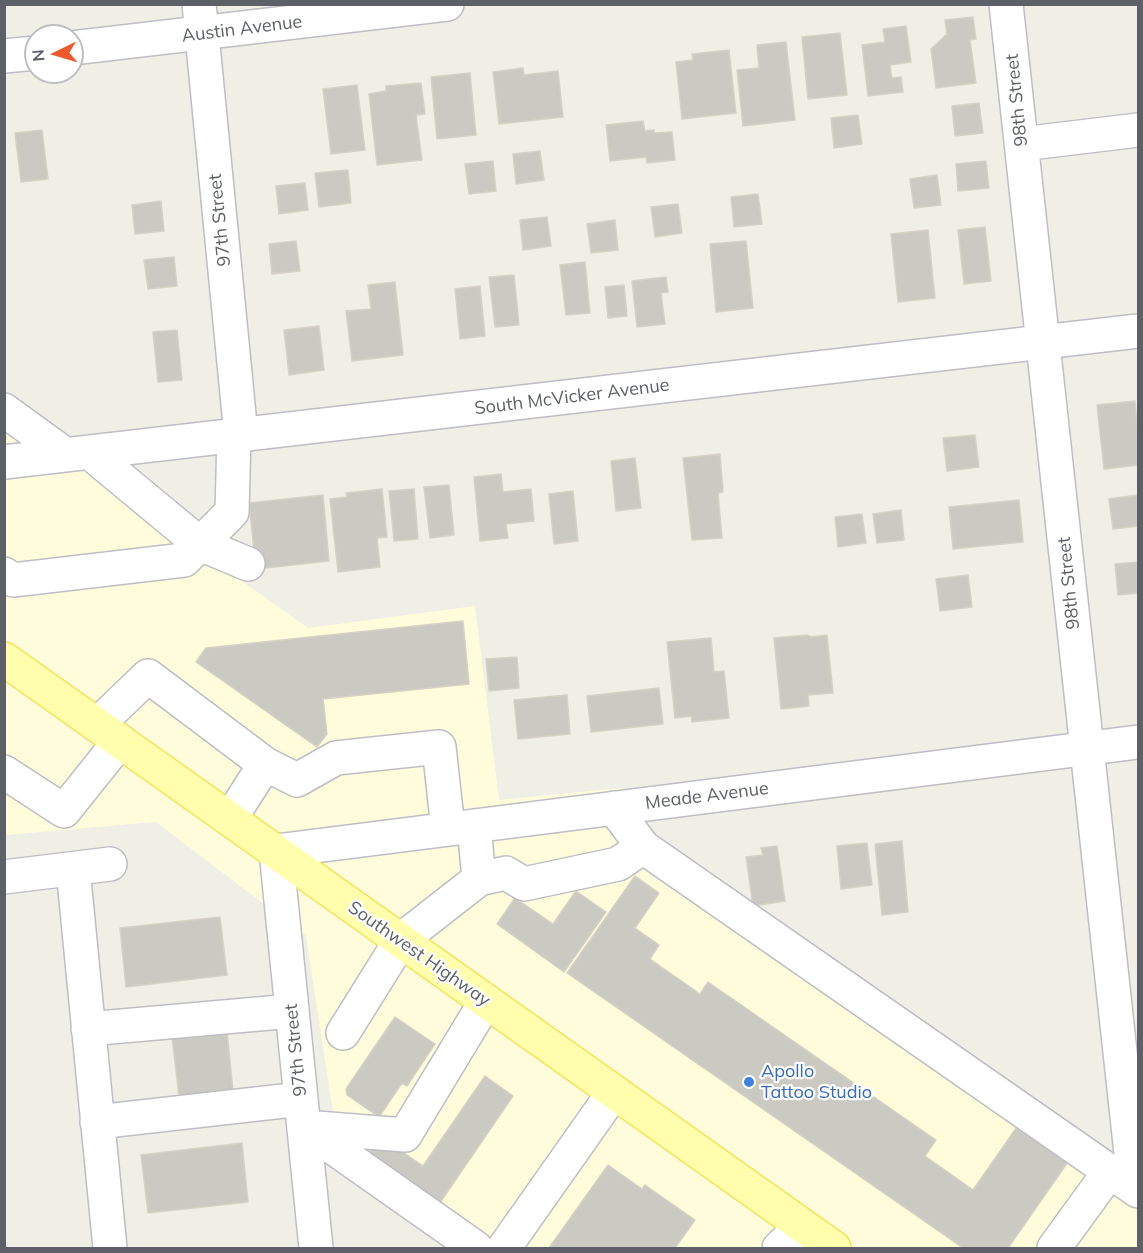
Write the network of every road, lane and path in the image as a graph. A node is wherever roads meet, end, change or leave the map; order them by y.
1 (447, 4) edge
2 (1006, 4) edge
3 (201, 19) edge
4 (84, 45) edge
5 (24, 54) edge
6 (4, 56) edge
7 (1138, 130) edge
8 (1022, 144) junction
9 (1138, 331) edge
10 (1043, 342) junction
11 (4, 410) edge
12 (238, 435) junction
13 (78, 454) junction
14 (4, 462) edge
15 (200, 544) junction
16 (248, 564) dead end
17 (4, 574) edge
18 (4, 660) edge
19 (109, 733) junction
20 (1138, 742) edge
21 (1087, 747) junction
22 (265, 764) junction
23 (11, 784) edge
24 (614, 808) junction
25 (230, 819) junction
26 (461, 828) junction
27 (643, 847) junction
28 (276, 851) junction
29 (110, 864) dead end
30 (73, 869) junction
31 (4, 877) edge
32 (479, 879) junction
33 (401, 940) junction
34 (1124, 953) edge
35 (486, 1001) junction
36 (292, 1011) junction
37 (88, 1029) junction
38 (343, 1034) dead end
39 (614, 1092) junction
40 (302, 1113) junction
41 (98, 1122) junction
42 (1130, 1171) edge
43 (802, 1226) junction
44 (110, 1248) edge
45 (316, 1248) edge
46 (477, 1248) edge
47 (504, 1248) edge
48 (778, 1248) edge
49 (834, 1248) edge
50 (1054, 1248) edge

1 - 3 street, Austin Avenue
2 - 8 street, 98th Street
3 - 4 street, Austin Avenue
3 - 12 street, 97th Street
5 - 6 street
7 - 8 street
8 - 10 street, 98th Street
9 - 10 street, South McVicker Avenue
10 - 12 street, South McVicker Avenue
10 - 21 street, 98th Street
11 - 13 street
12 - 13 street, South McVicker Avenue
12 - 15 street, 97th Street
13 - 14 street, South McVicker Avenue
13 - 15 street
15 - 16 street
15 - 17 street, 97th Street
18 - 19 main road, Southwest Highway
19 - 22 street
19 - 23 street
19 - 25 main road, Southwest Highway
20 - 21 street, Meade Avenue
21 - 24 street, Meade Avenue
21 - 34 street, 98th Street
22 - 25 street
22 - 26 street
24 - 26 street, Meade Avenue
24 - 27 street
25 - 28 main road, Southwest Highway
26 - 28 street, Meade Avenue
26 - 32 street
27 - 32 street
27 - 42 street
28 - 33 main road, Southwest Highway
28 - 36 street, 97th Street
29 - 30 street
30 - 31 street
30 - 37 street
32 - 33 street
33 - 35 main road, Southwest Highway
33 - 38 street
34 - 42 street, 98th Street
35 - 39 main road, Southwest Highway
35 - 40 street
36 - 37 street
36 - 40 street, 97th Street
37 - 41 street
39 - 43 main road, Southwest Highway
39 - 47 street
40 - 41 street
40 - 45 street, 97th Street
40 - 46 street
41 - 44 street
42 - 50 street
43 - 48 street
43 - 49 main road, Southwest Highway

